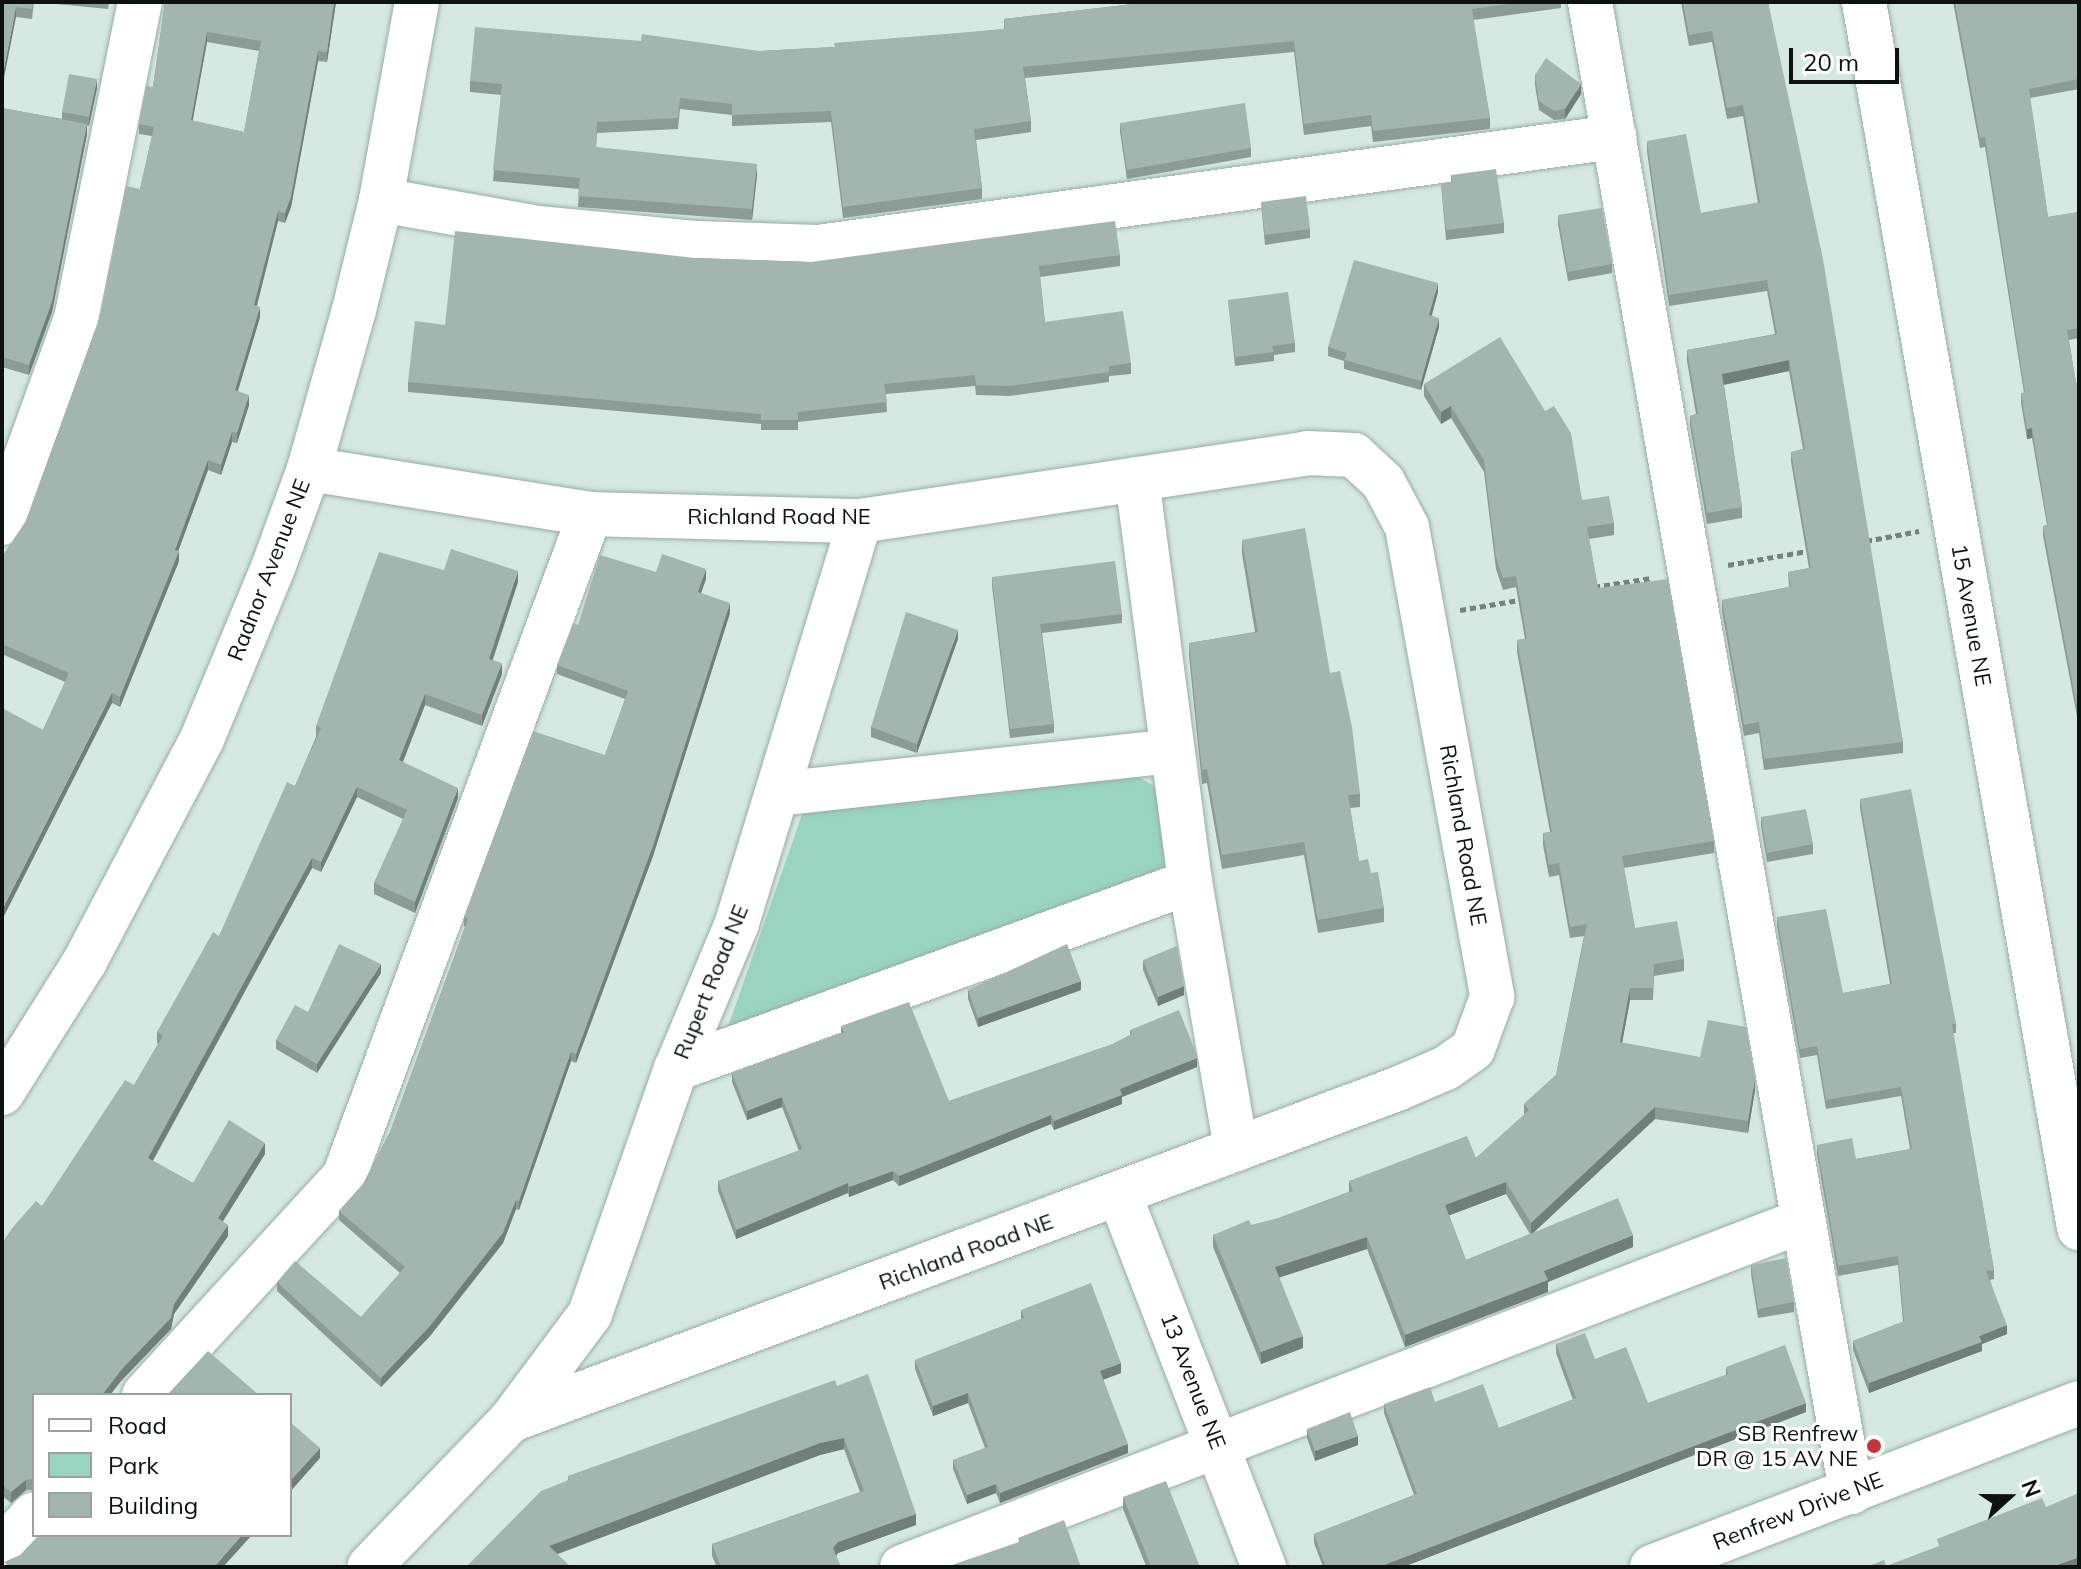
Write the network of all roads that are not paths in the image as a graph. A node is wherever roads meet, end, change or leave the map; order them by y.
1 (140, 2) edge
2 (417, 2) edge
3 (1590, 2) edge
4 (1864, 2) edge
5 (1614, 137) junction
6 (381, 200) junction
7 (309, 469) junction
8 (1137, 479) junction
9 (590, 514) junction
10 (860, 521) junction
11 (2, 523) edge
12 (1172, 751) junction
13 (777, 794) junction
14 (1190, 882) junction
15 (676, 1069) junction
16 (2, 1093) edge
17 (1236, 1149) junction
18 (1120, 1196) junction
19 (1802, 1221) junction
20 (2079, 1228) edge
21 (146, 1393) edge
22 (2079, 1403) edge
23 (511, 1420) junction
24 (1219, 1448) junction
25 (1851, 1492) junction
26 (32, 1516) edge
27 (2, 1549) edge
28 (369, 1567) edge
29 (902, 1567) edge
30 (1264, 1567) edge
31 (1652, 1567) edge

1 - 11 street
2 - 6 street, Radnor Avenue NE
3 - 5 street
4 - 20 street, 15 Avenue NE
5 - 6 street
5 - 19 street
6 - 7 street, Radnor Avenue NE
7 - 9 street, Richland Road NE
7 - 16 street, Radnor Avenue NE
8 - 10 street, Richland Road NE
8 - 12 street
8 - 17 street, Richland Road NE
9 - 10 street, Richland Road NE
9 - 21 street
10 - 13 street, Rupert Road NE
12 - 13 street
12 - 14 street
13 - 15 street, Rupert Road NE
14 - 15 street
14 - 17 street
15 - 23 street, Rupert Road NE
17 - 18 street, Richland Road NE
18 - 23 street, Richland Road NE
18 - 24 street, 13 Avenue NE
19 - 24 street
19 - 25 street
22 - 25 street, Renfrew Drive NE
23 - 28 street, Richland Road NE
24 - 29 street
24 - 30 street, 13 Avenue NE
25 - 31 street, Renfrew Drive NE
26 - 27 street

